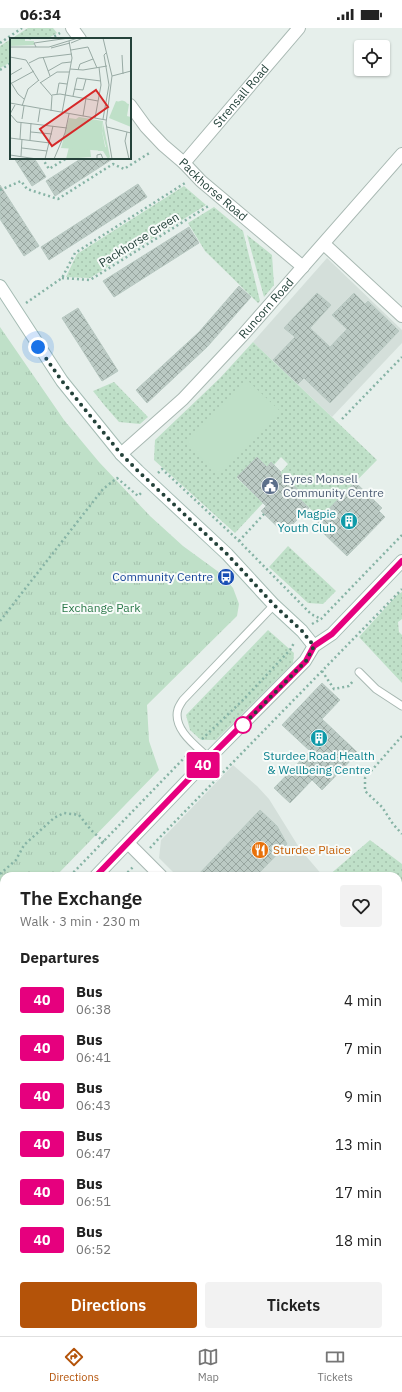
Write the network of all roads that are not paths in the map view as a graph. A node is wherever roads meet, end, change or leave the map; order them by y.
1 (72, 28) edge
2 (299, 28) edge
3 (79, 38) edge
4 (131, 106) edge
5 (402, 154) edge
6 (184, 163) junction
7 (324, 244) junction
8 (303, 267) junction
9 (0, 286) edge
10 (402, 316) edge
11 (121, 454) junction
12 (402, 561) edge
13 (274, 605) junction
14 (314, 646) junction
15 (359, 672) road end
16 (402, 706) edge
17 (209, 758) junction
18 (128, 843) junction
19 (100, 872) edge
20 (157, 872) edge

1 - 3 street
2 - 6 street, Strensall Road
4 - 6 street, Packhorse Road
5 - 7 street, Runcorn Road
6 - 8 street, Packhorse Road
7 - 8 street, Runcorn Road
7 - 10 street
8 - 11 street, Runcorn Road
9 - 11 street
11 - 13 street
12 - 14 street
13 - 14 street
13 - 17 lane
14 - 17 street
15 - 16 lane
17 - 18 street
18 - 19 street
18 - 20 street

